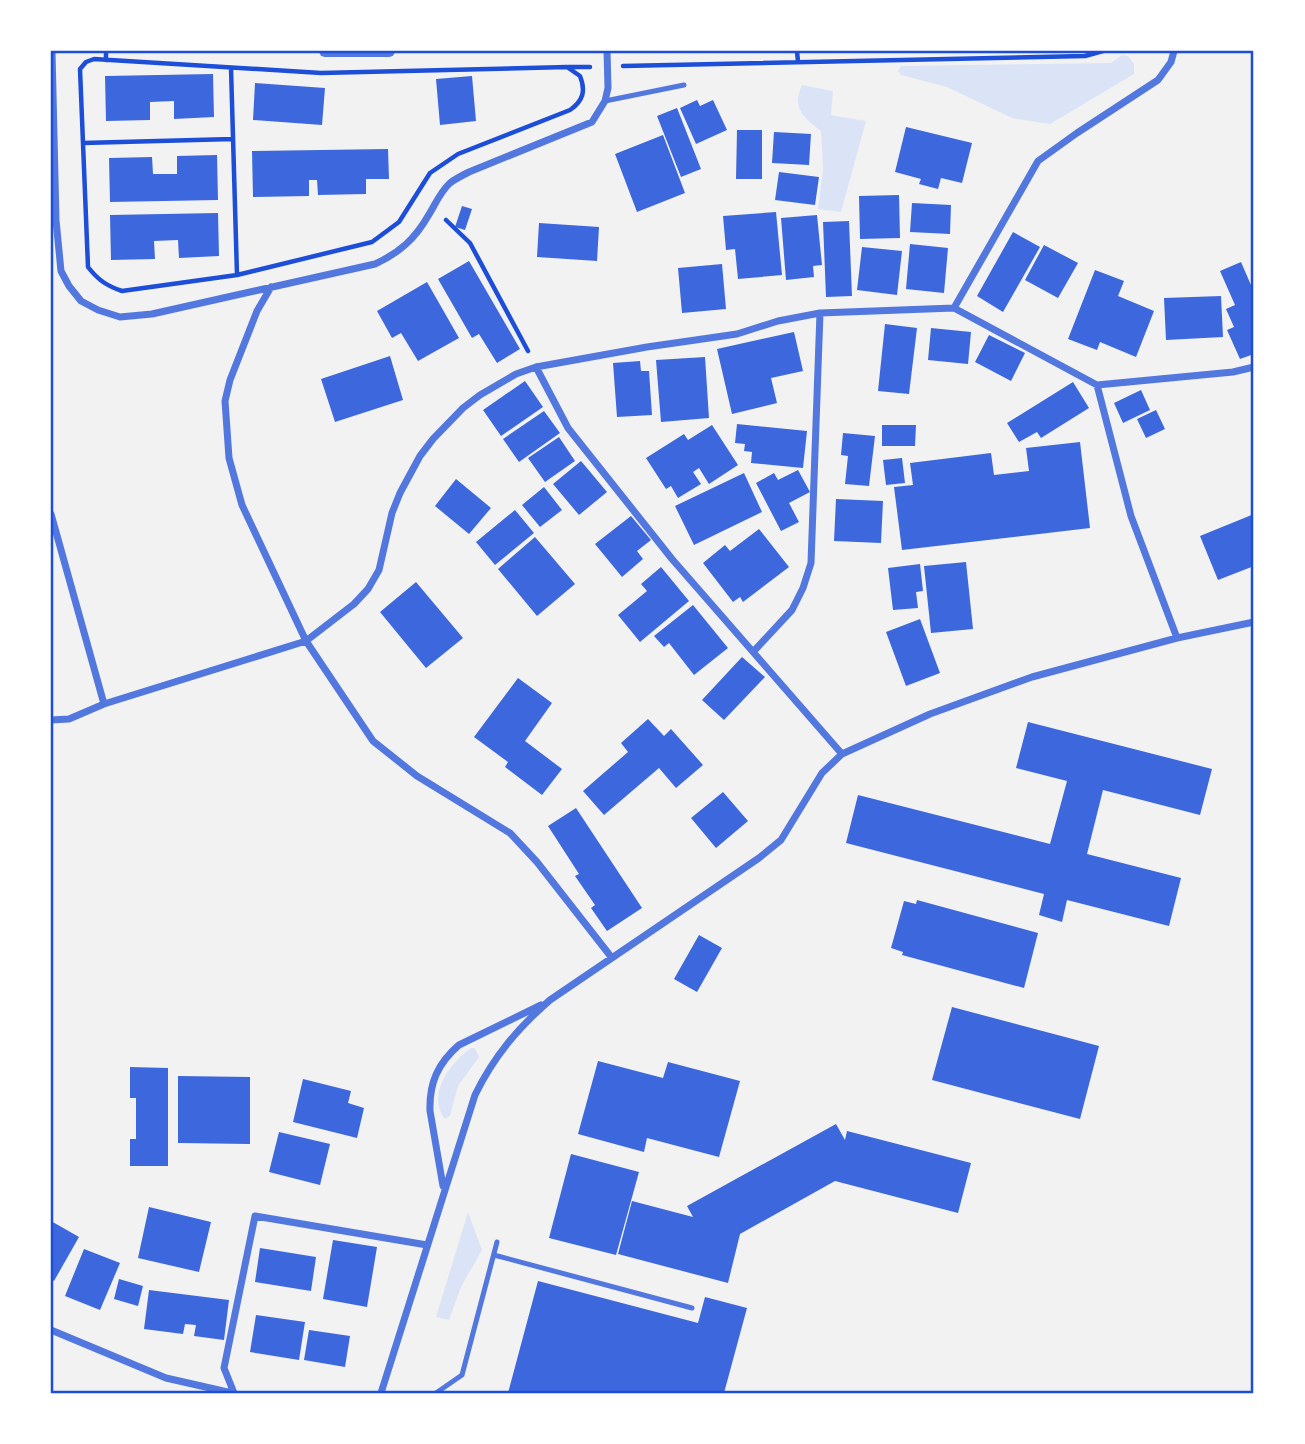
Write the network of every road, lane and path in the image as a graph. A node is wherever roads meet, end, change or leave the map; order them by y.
1 (52, 51) edge
2 (106, 51) edge
3 (325, 51) edge
4 (389, 51) edge
5 (607, 51) edge
6 (797, 51) edge
7 (1102, 51) edge
8 (1174, 51) edge
9 (106, 60) junction
10 (798, 62) junction
11 (608, 66) junction
12 (567, 67) junction
13 (231, 68) junction
14 (684, 85) dead end
15 (605, 101) junction
16 (233, 139) junction
17 (83, 143) junction
18 (433, 208) junction
19 (237, 275) junction
20 (271, 287) junction
21 (954, 308) junction
22 (820, 313) junction
23 (536, 367) junction
24 (1254, 367) edge
25 (1097, 385) junction
26 (51, 514) edge
27 (1254, 622) edge
28 (1177, 638) junction
29 (306, 641) junction
30 (754, 652) junction
31 (104, 704) junction
32 (51, 720) edge
33 (842, 754) junction
34 (612, 958) junction
35 (551, 1000) junction
36 (444, 1190) junction
37 (497, 1242) dead end
38 (427, 1245) junction
39 (494, 1255) junction
40 (692, 1308) dead end
41 (51, 1330) edge
42 (233, 1393) edge
43 (381, 1393) edge
44 (436, 1393) edge

1 - 20 street
2 - 9 path
3 - 4 street
5 - 11 street
6 - 10 path
7 - 10 path
8 - 21 street
9 - 13 path
9 - 17 path
10 - 11 path
11 - 12 path
11 - 15 street
12 - 13 path
12 - 19 path
13 - 16 path
14 - 15 lane
15 - 18 street
16 - 17 path
16 - 19 path
17 - 19 path
18 - 20 street
18 - 23 path
20 - 29 street
21 - 22 street
21 - 25 street
22 - 23 street
22 - 30 street
23 - 29 street
23 - 30 street
24 - 25 street
25 - 28 street
26 - 31 street
27 - 28 street
28 - 33 street
29 - 31 street
29 - 34 street
30 - 33 street
31 - 32 street
33 - 34 street
34 - 35 street
35 - 36 street
35 - 36 street
36 - 38 street
37 - 39 lane
38 - 42 street
38 - 43 street
39 - 40 lane
39 - 44 lane
41 - 42 street

